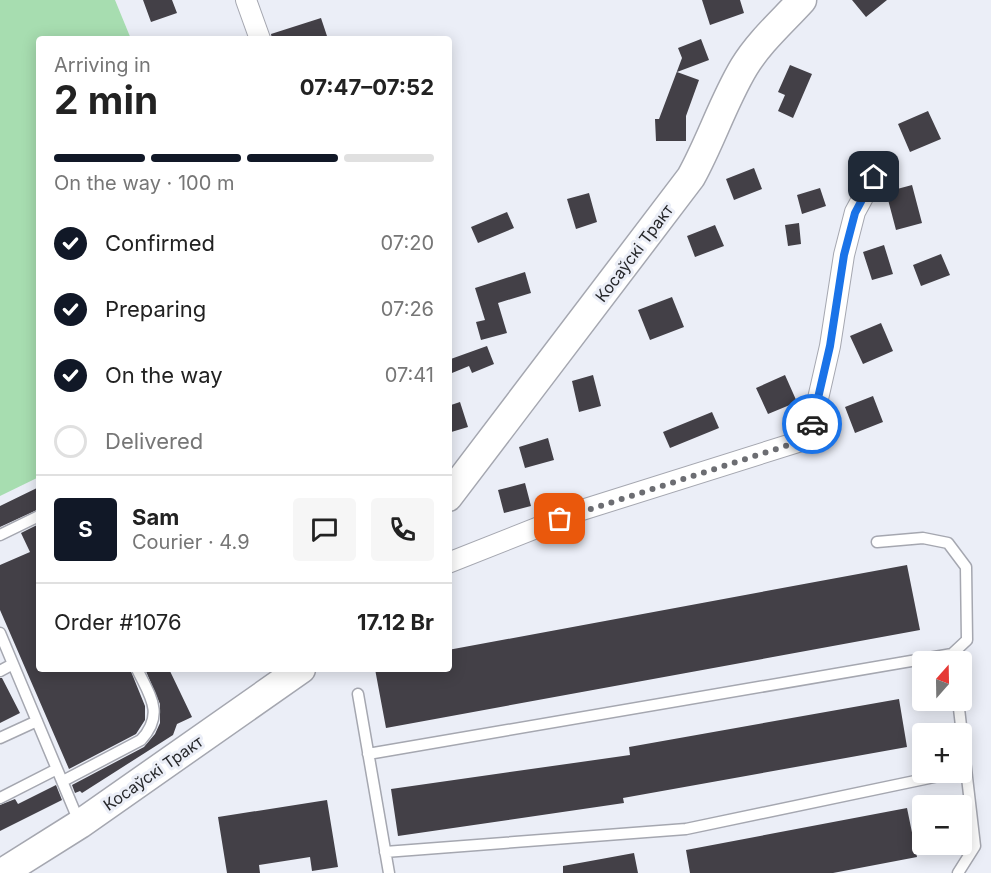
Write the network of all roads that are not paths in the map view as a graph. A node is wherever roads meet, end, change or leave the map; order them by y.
1 (246, 0) edge
2 (802, 0) edge
3 (259, 36) edge
4 (874, 177) dead end
5 (452, 491) edge
6 (36, 517) edge
7 (0, 535) edge
8 (877, 542) dead end
9 (452, 560) edge
10 (0, 633) edge
11 (958, 651) edge
12 (13, 664) junction
13 (912, 665) edge
14 (0, 671) edge
15 (138, 672) edge
16 (298, 672) edge
17 (358, 694) dead end
18 (37, 721) junction
19 (0, 738) edge
20 (368, 754) junction
21 (57, 769) junction
22 (63, 781) junction
23 (912, 782) edge
24 (964, 783) edge
25 (0, 798) edge
26 (80, 824) junction
27 (385, 852) junction
28 (2, 873) edge
29 (389, 873) edge
30 (958, 873) edge

1 - 3 street
2 - 5 main road, Косаўскі Тракт
4 - 9 street
6 - 7 lane
8 - 11 lane
10 - 12 lane
12 - 14 lane
12 - 18 lane
13 - 20 lane
15 - 22 lane
16 - 26 main road, Косаўскі Тракт
17 - 20 lane
18 - 19 lane
18 - 21 lane
20 - 27 lane
21 - 22 lane
21 - 25 lane
22 - 26 lane
23 - 27 lane
24 - 30 lane
26 - 28 main road, Косаўскі Тракт
27 - 29 lane

